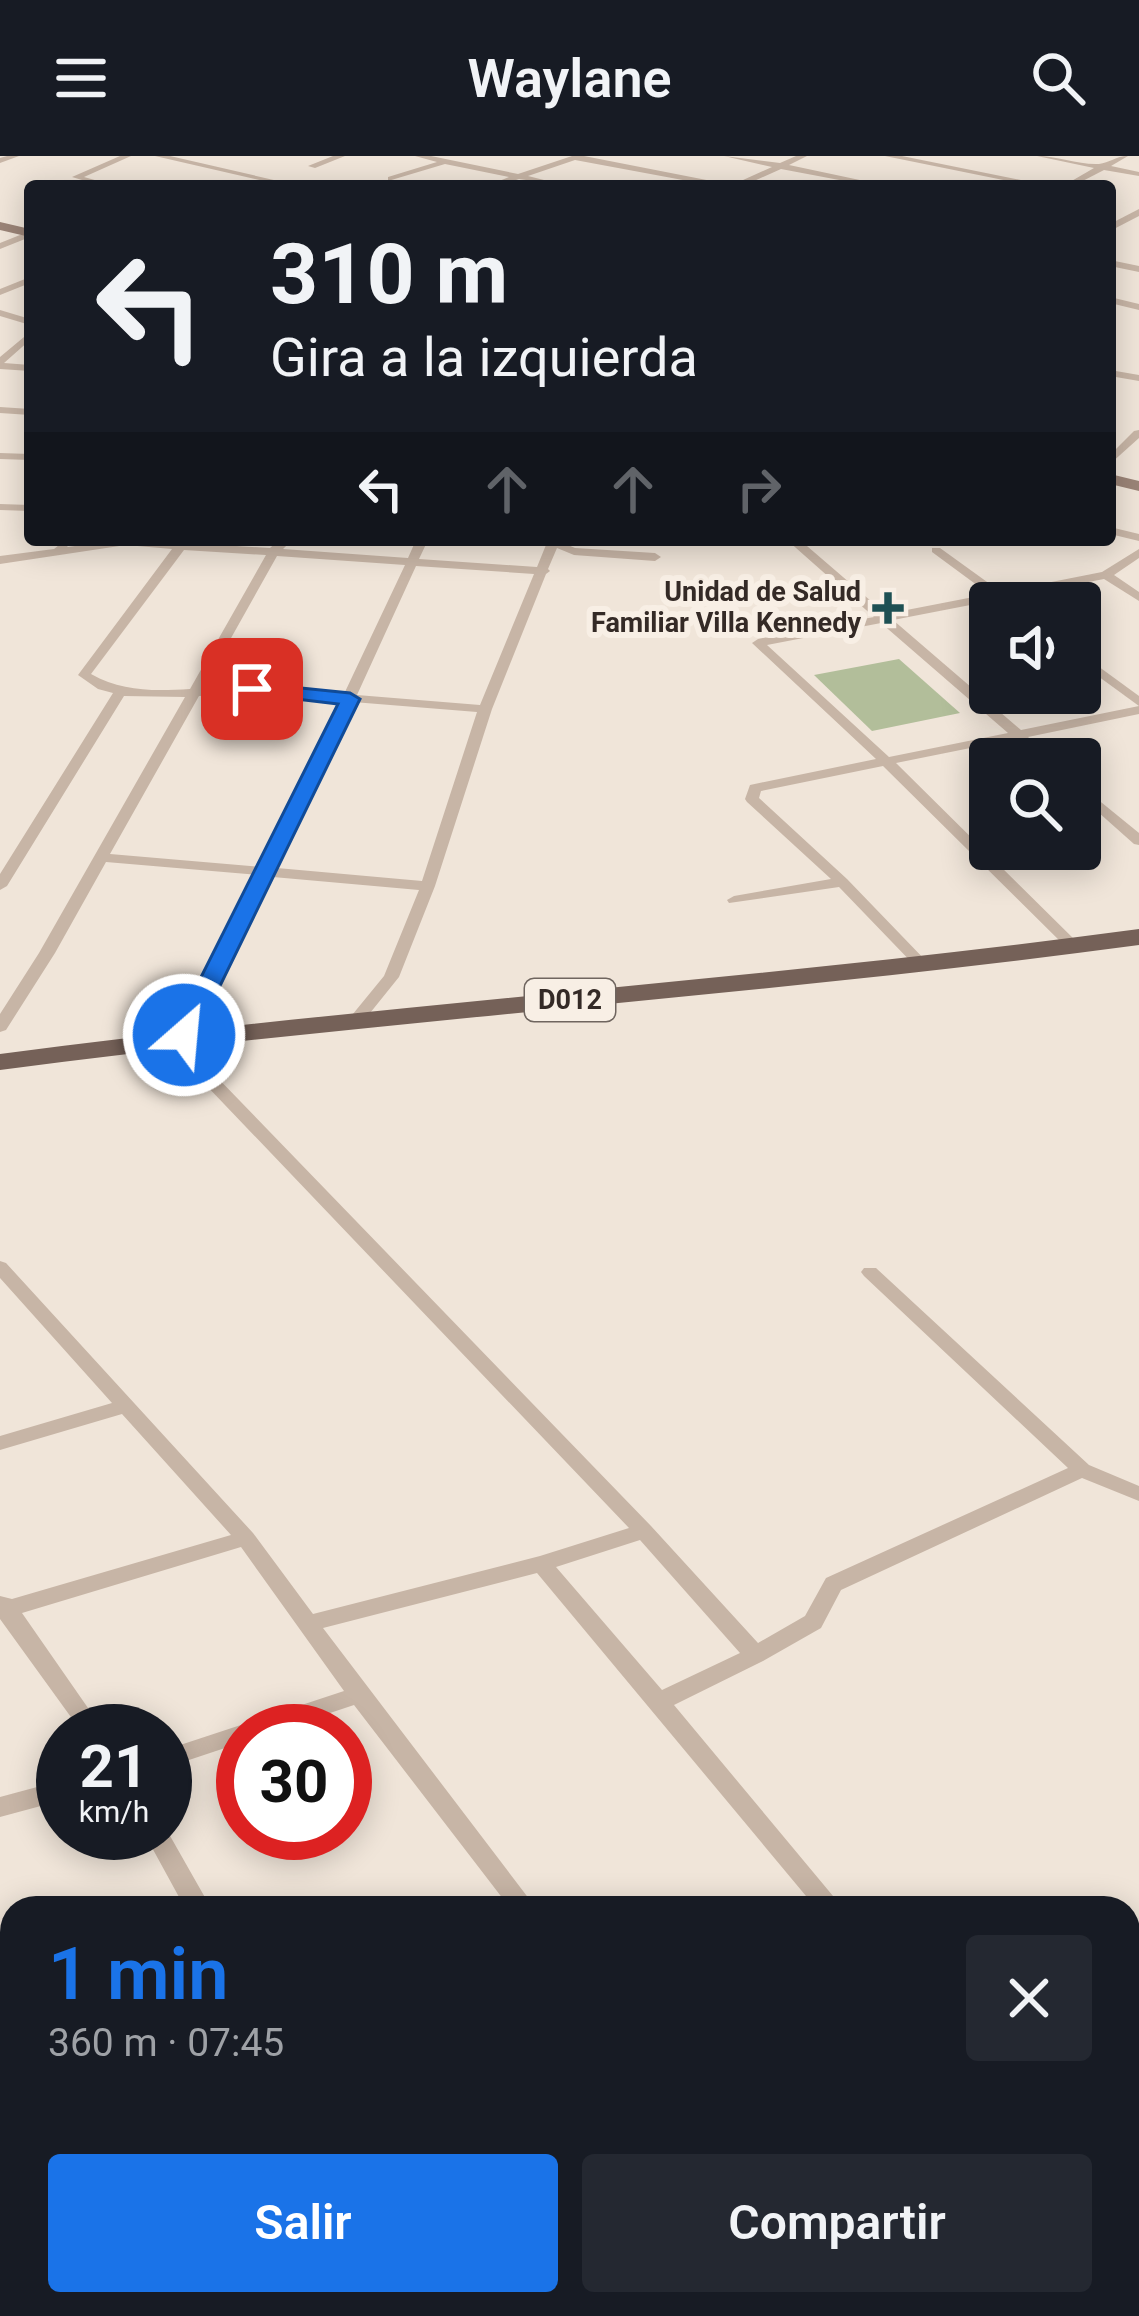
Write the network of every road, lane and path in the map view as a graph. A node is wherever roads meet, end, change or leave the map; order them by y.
1 (15, 156) edge
2 (128, 156) edge
3 (159, 156) edge
4 (340, 156) edge
5 (419, 156) edge
6 (728, 156) edge
7 (803, 156) edge
8 (889, 156) edge
9 (1041, 156) edge
10 (1124, 156) edge
11 (578, 157) edge
12 (915, 158) edge
13 (94, 159) dead end
14 (0, 161) edge
15 (108, 162) junction
16 (447, 162) junction
17 (312, 166) dead end
18 (781, 166) junction
19 (1102, 167) junction
20 (1139, 174) edge
21 (520, 177) junction
22 (391, 179) dead end
23 (88, 180) edge
24 (269, 180) edge
25 (510, 180) edge
26 (535, 180) edge
27 (700, 180) edge
28 (747, 180) edge
29 (853, 180) edge
30 (1018, 180) edge
31 (1078, 180) edge
32 (1116, 230) edge
33 (1124, 232) dead end
34 (24, 336) edge
35 (0, 364) edge
36 (1138, 433) edge
37 (1116, 455) edge
38 (63, 546) edge
39 (181, 546) edge
40 (280, 546) edge
41 (419, 546) edge
42 (552, 546) edge
43 (562, 546) edge
44 (804, 546) edge
45 (936, 550) dead end
46 (1139, 553) edge
47 (655, 556) dead end
48 (0, 560) edge
49 (412, 561) junction
50 (544, 571) junction
51 (1106, 575) junction
52 (980, 582) edge
53 (1074, 582) edge
54 (1139, 597) edge
55 (969, 603) edge
56 (883, 617) junction
57 (1101, 674) edge
58 (121, 690) junction
59 (191, 694) junction
60 (350, 699) junction
61 (1139, 706) edge
62 (485, 709) junction
63 (1019, 735) junction
64 (1022, 738) edge
65 (887, 762) junction
66 (1101, 808) edge
67 (1139, 841) edge
68 (100, 857) junction
69 (268, 873) junction
70 (842, 882) junction
71 (0, 886) edge
72 (428, 886) junction
73 (734, 900) dead end
74 (1139, 938) edge
75 (1075, 947) junction
76 (922, 966) junction
77 (356, 1020) junction
78 (0, 1027) edge
79 (177, 1037) junction
80 (0, 1062) edge
81 (0, 1267) edge
82 (870, 1272) dead end
83 (123, 1407) junction
84 (0, 1443) edge
85 (1082, 1470) junction
86 (1139, 1494) edge
87 (644, 1531) junction
88 (247, 1538) junction
89 (542, 1564) junction
90 (2, 1607) edge
91 (307, 1624) junction
92 (755, 1655) junction
93 (359, 1694) junction
94 (659, 1702) junction
95 (73, 1704) edge
96 (329, 1704) edge
97 (36, 1797) edge
98 (0, 1807) edge
99 (171, 1860) edge
100 (191, 1896) edge
101 (515, 1896) edge
102 (822, 1896) edge

1 - 14 street
2 - 15 street
3 - 24 street
4 - 17 street
5 - 16 street
6 - 18 street
7 - 18 street
8 - 12 street
9 - 19 street
10 - 19 street
11 - 21 street
11 - 27 street
12 - 30 street
13 - 15 street
15 - 23 street
16 - 21 street
16 - 22 street
18 - 28 street
18 - 29 street
19 - 20 street
19 - 31 street
21 - 25 street
21 - 26 street
32 - 33 street
34 - 35 street
36 - 37 street
38 - 48 street
39 - 58 street
40 - 49 street
40 - 59 street
41 - 49 street
42 - 50 street
43 - 47 street
44 - 56 street
45 - 52 street
46 - 51 street
49 - 50 street
49 - 60 street
50 - 62 street
51 - 53 street
51 - 54 street
55 - 56 street
56 - 63 street
56 - 65 street
57 - 61 street
58 - 59 street
58 - 71 street
59 - 60 street
59 - 68 street
60 - 62 street
60 - 69 street
61 - 63 street
62 - 72 street
63 - 64 street
63 - 65 street
65 - 70 street
65 - 75 street
66 - 67 street
68 - 69 street
68 - 78 street
69 - 72 street
69 - 79 street
70 - 73 street
70 - 76 street
72 - 77 street
74 - 75 main road, D012
75 - 76 main road, D012
76 - 77 main road, D012
77 - 79 main road, D012
79 - 80 main road, D012
79 - 87 street
81 - 83 street
82 - 85 street
83 - 84 street
83 - 88 street
85 - 86 street
85 - 92 street
87 - 89 street
87 - 92 street
88 - 90 street
88 - 91 street
89 - 91 street
89 - 94 street
90 - 95 street
91 - 93 street
92 - 94 street
93 - 96 street
93 - 101 street
94 - 102 street
97 - 98 street
99 - 100 street

